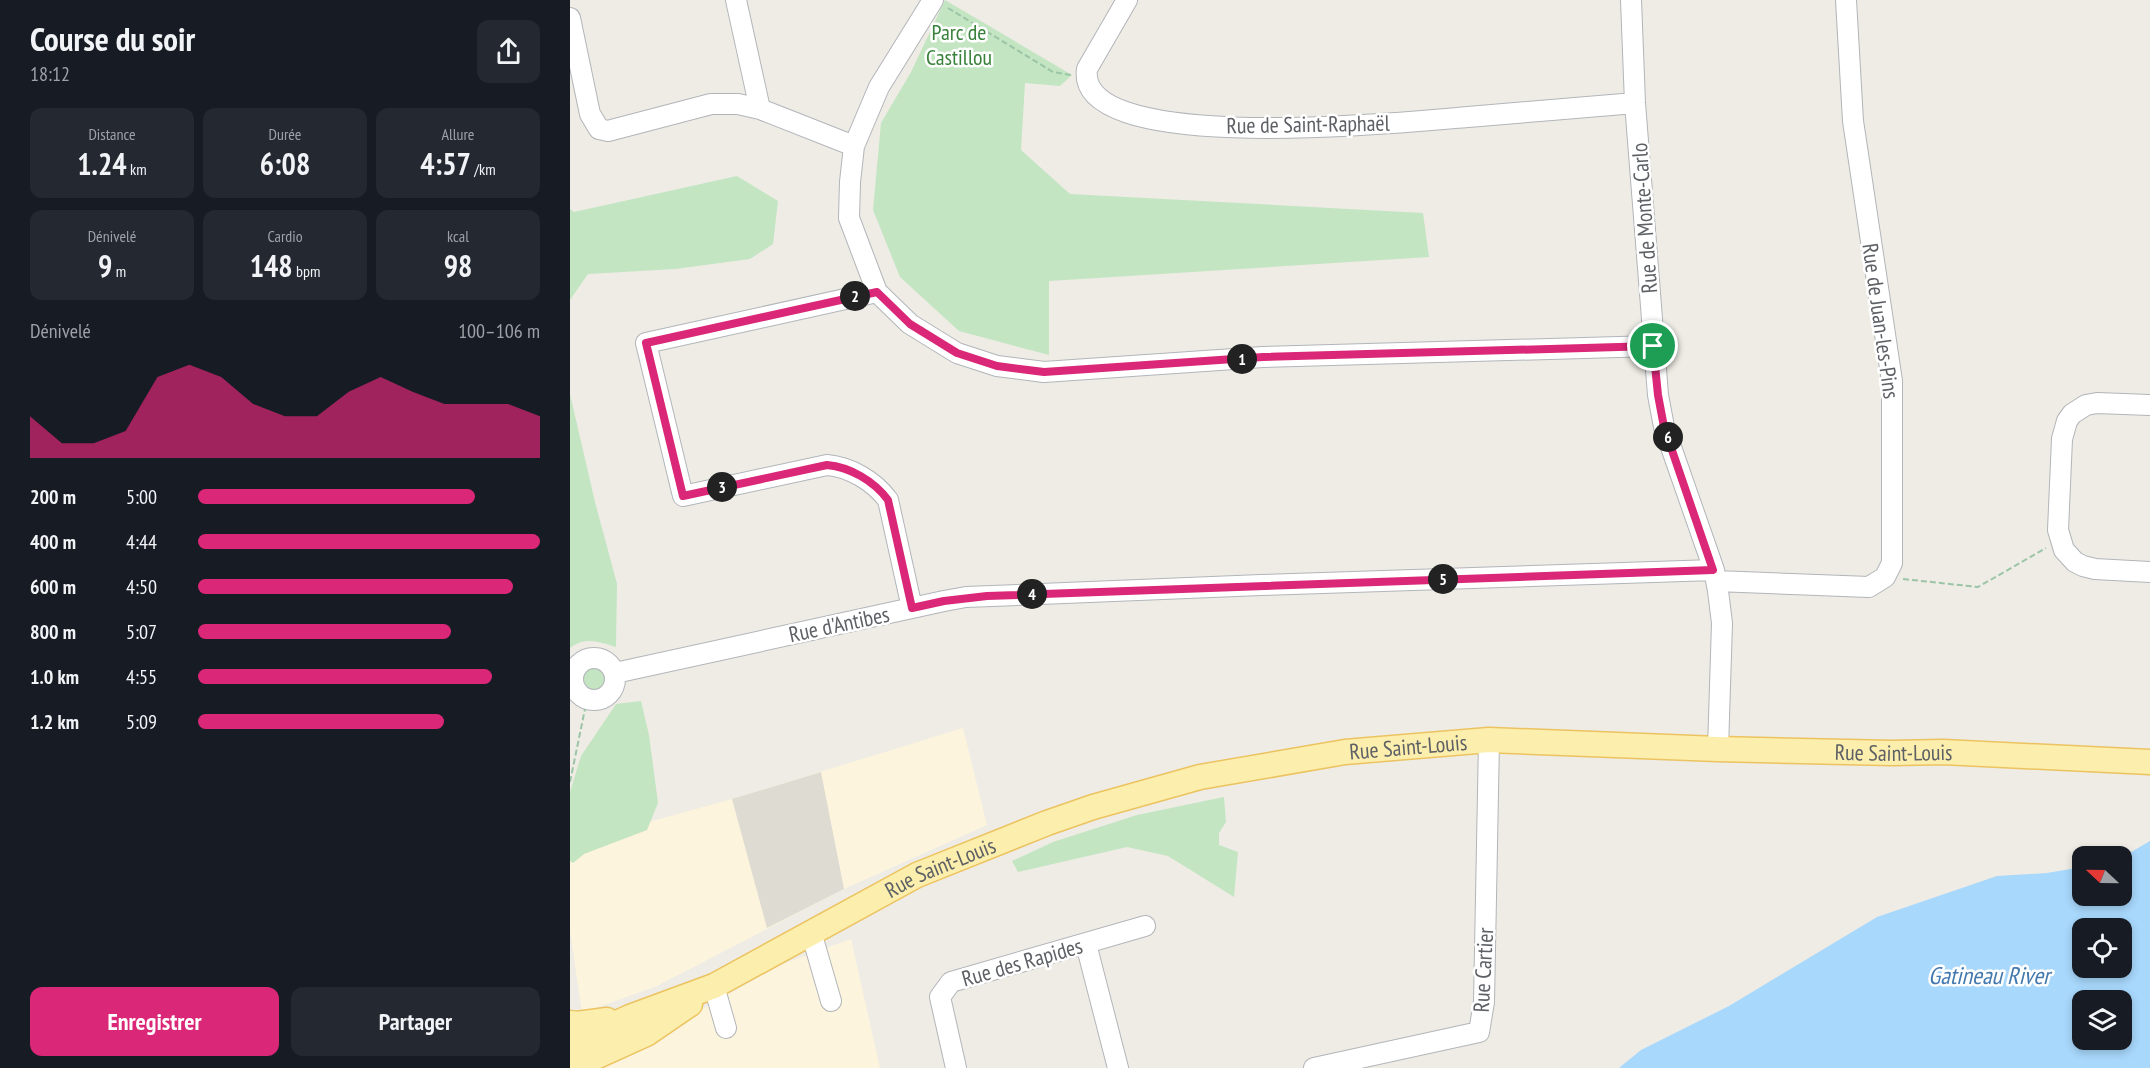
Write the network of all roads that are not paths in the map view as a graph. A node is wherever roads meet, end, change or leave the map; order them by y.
1 (736, 0) edge
2 (1127, 0) edge
3 (1631, 0) edge
4 (1846, 0) edge
5 (939, 3) edge
6 (570, 18) edge
7 (1635, 103) junction
8 (760, 108) junction
9 (854, 146) junction
10 (877, 292) junction
11 (1653, 346) junction
12 (2150, 405) edge
13 (2150, 572) edge
14 (1715, 576) junction
15 (912, 608) junction
16 (615, 673) junction
17 (1489, 740) junction
18 (1718, 749) junction
19 (2150, 762) edge
20 (1145, 926) dead end
21 (811, 932) junction
22 (1086, 944) junction
23 (714, 986) junction
24 (831, 1001) dead end
25 (630, 1017) junction
26 (570, 1023) edge
27 (726, 1028) dead end
28 (570, 1044) edge
29 (572, 1068) edge
30 (956, 1068) edge
31 (1118, 1068) edge
32 (1314, 1068) edge

1 - 8 street
2 - 7 street, Rue de Saint-Raphaël
3 - 7 street, Rue de Monte-Carlo
4 - 14 street, Rue de Juan-les-Pins
5 - 9 street
6 - 8 street
7 - 11 street, Rue de Monte-Carlo
8 - 9 street
9 - 10 street
10 - 11 street
10 - 15 street
11 - 14 street, Rue de Monte-Carlo
12 - 13 street
14 - 15 street, Rue d'Antibes
14 - 18 street, Rue de Monte-Carlo
15 - 16 street, Rue d'Antibes
16 - 16 street
17 - 18 main road, Rue Saint-Louis
17 - 21 main road, Rue Saint-Louis
17 - 32 street, Rue Cartier
18 - 19 main road, Rue Saint-Louis
20 - 22 street, Rue des Rapides
21 - 23 main road, Rue Saint-Louis
21 - 24 street
22 - 30 street, Rue des Rapides
22 - 31 street
23 - 25 main road, Rue Saint-Louis
23 - 27 street
23 - 29 main road, Rue Saint-Louis
25 - 26 main road
25 - 28 main road, Rue Saint-Louis

